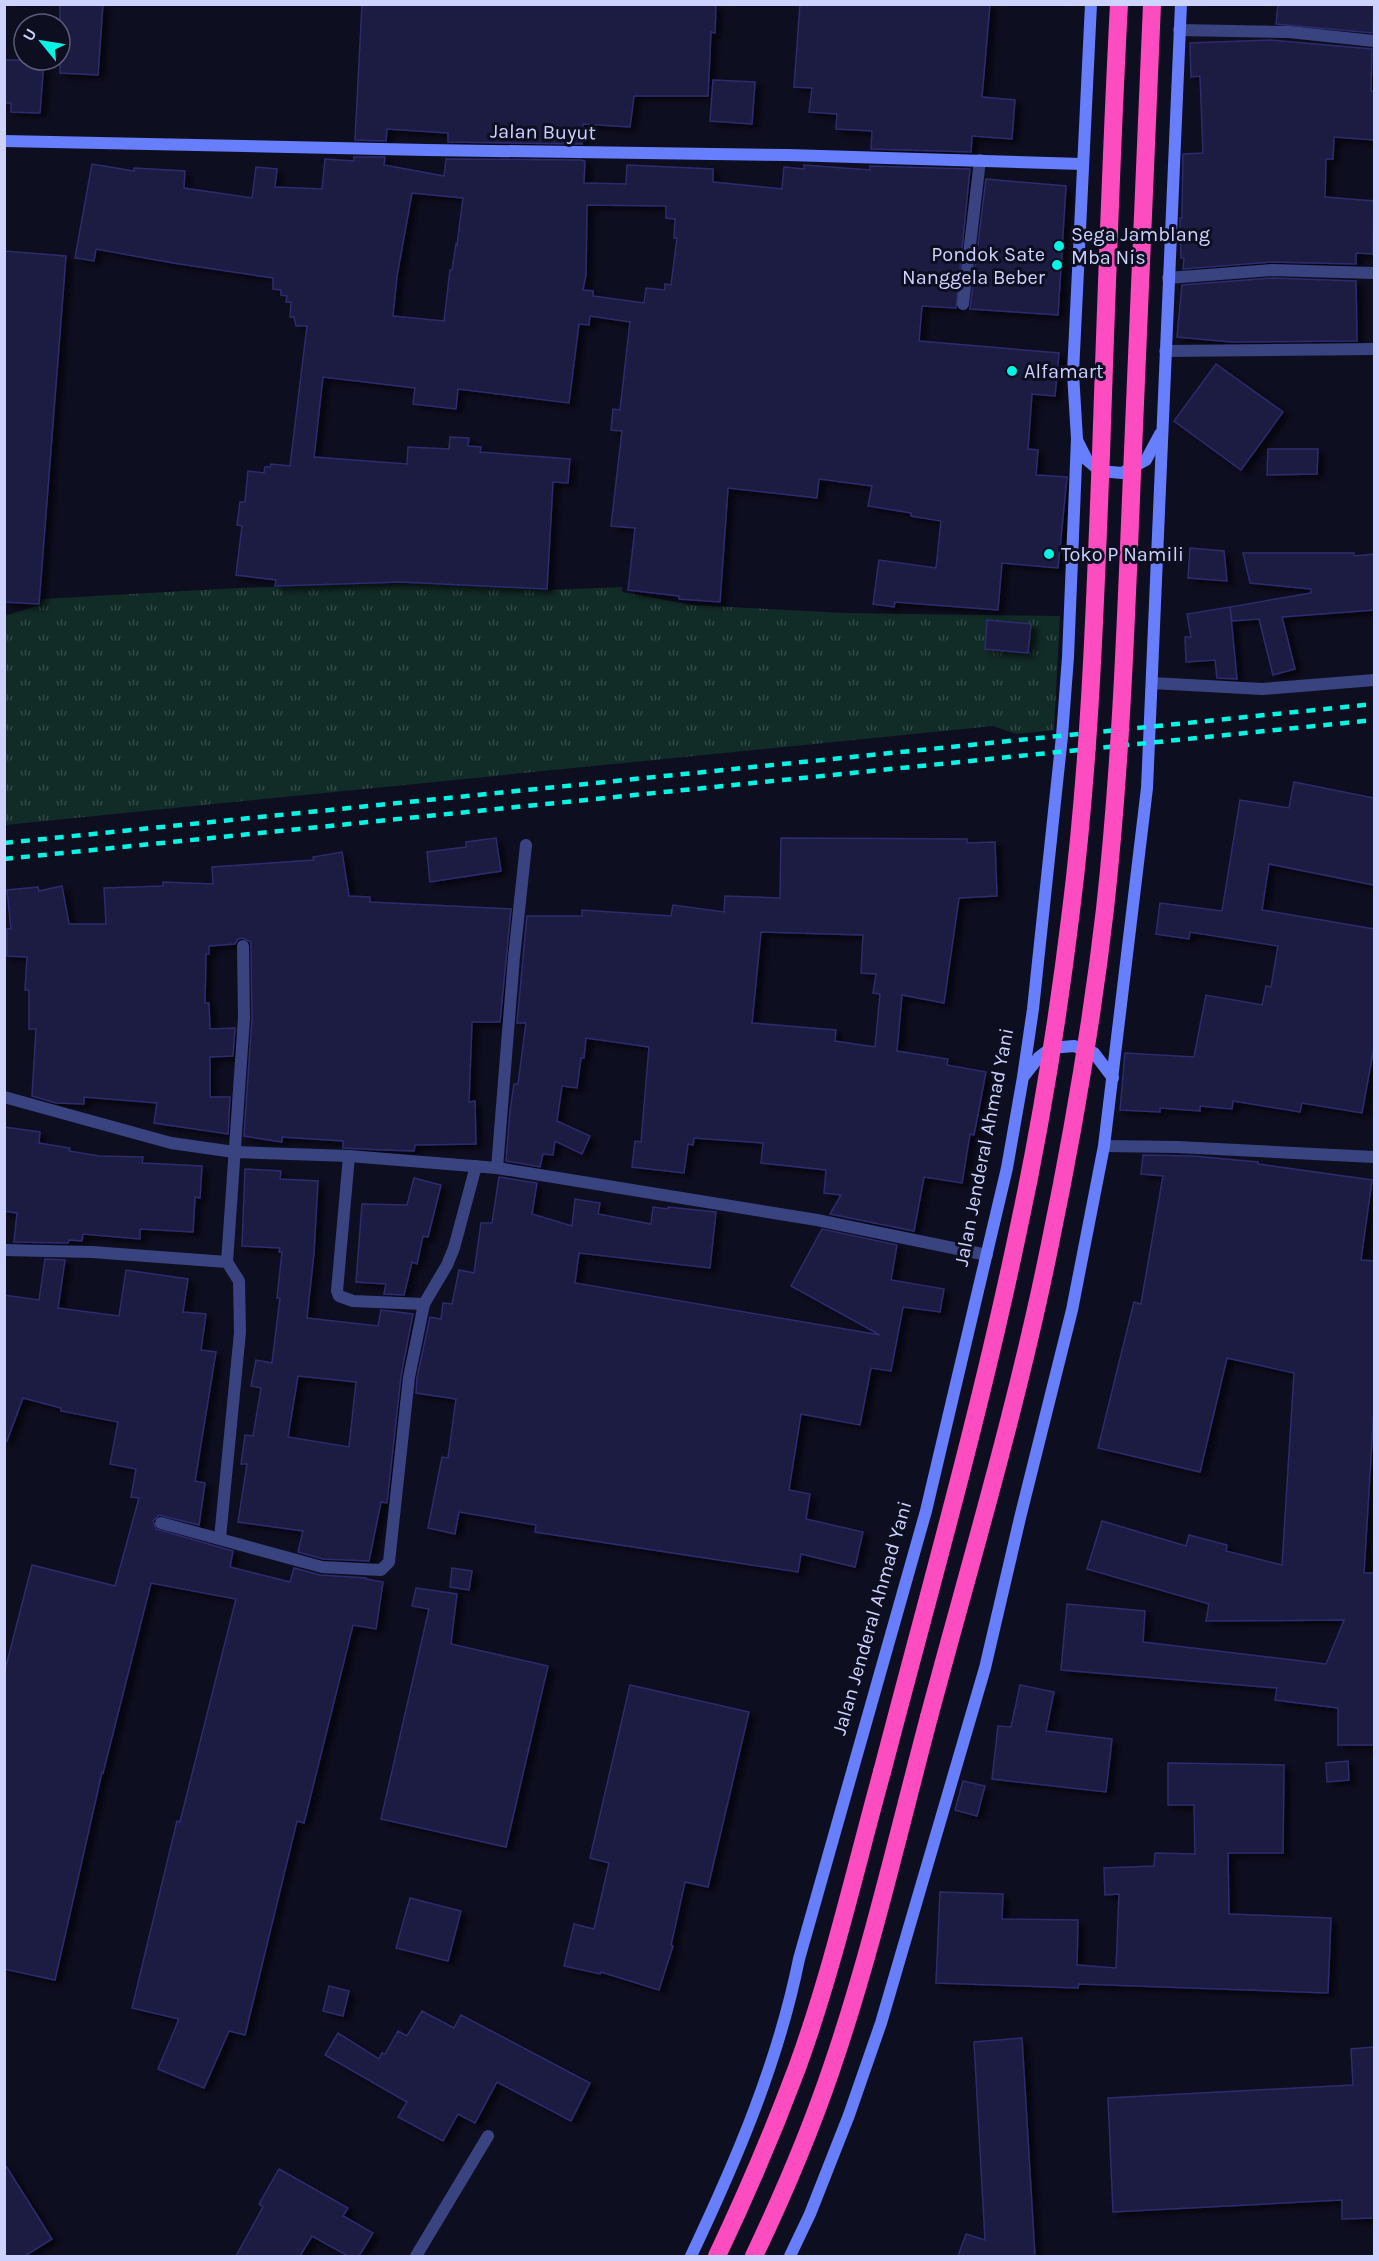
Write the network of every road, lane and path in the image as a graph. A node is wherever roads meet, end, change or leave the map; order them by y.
1 (1091, 4) edge
2 (1119, 4) edge
3 (1152, 4) edge
4 (1181, 4) edge
5 (1179, 30) junction
6 (1374, 40) edge
7 (4, 141) edge
8 (980, 160) junction
9 (1082, 164) junction
10 (1374, 273) edge
11 (1168, 278) junction
12 (963, 304) dead end
13 (1374, 349) edge
14 (1165, 351) junction
15 (1162, 430) junction
16 (1077, 439) junction
17 (1374, 680) edge
18 (1152, 683) junction
19 (526, 845) dead end
20 (243, 946) dead end
21 (1023, 1077) junction
22 (1113, 1078) junction
23 (4, 1097) edge
24 (1104, 1146) junction
25 (234, 1152) junction
26 (349, 1156) junction
27 (1374, 1157) edge
28 (476, 1166) junction
29 (497, 1168) junction
30 (4, 1250) edge
31 (987, 1255) junction
32 (227, 1263) junction
33 (424, 1304) junction
34 (161, 1523) dead end
35 (220, 1538) junction
36 (823, 1987) junction
37 (854, 1997) junction
38 (488, 2136) dead end
39 (416, 2256) edge
40 (691, 2256) edge
41 (717, 2256) edge
42 (754, 2256) edge
43 (790, 2256) edge

1 - 9 street, Jalan Jenderal Ahmad Yani
2 - 36 highway, bridge
3 - 37 highway, bridge
4 - 5 street
5 - 6 street
5 - 11 street
7 - 8 street, Jalan Buyut
8 - 9 street, Jalan Buyut
8 - 12 street
9 - 16 street, Jalan Jenderal Ahmad Yani
10 - 11 street
11 - 14 street
13 - 14 street
14 - 15 street
15 - 16 street
15 - 18 street
16 - 21 street, Jalan Jenderal Ahmad Yani
17 - 18 street
18 - 22 street
19 - 29 street
20 - 25 street
21 - 22 street
21 - 31 street, Jalan Jenderal Ahmad Yani
22 - 24 street
23 - 25 street
24 - 27 street
24 - 43 street
25 - 26 street
25 - 32 street
26 - 28 street
26 - 33 street
28 - 29 street
28 - 33 street
29 - 31 street
30 - 32 street
31 - 40 street, Jalan Jenderal Ahmad Yani
32 - 35 street
33 - 35 street
34 - 35 street
36 - 37 highway
36 - 41 highway
37 - 42 highway
38 - 39 street

